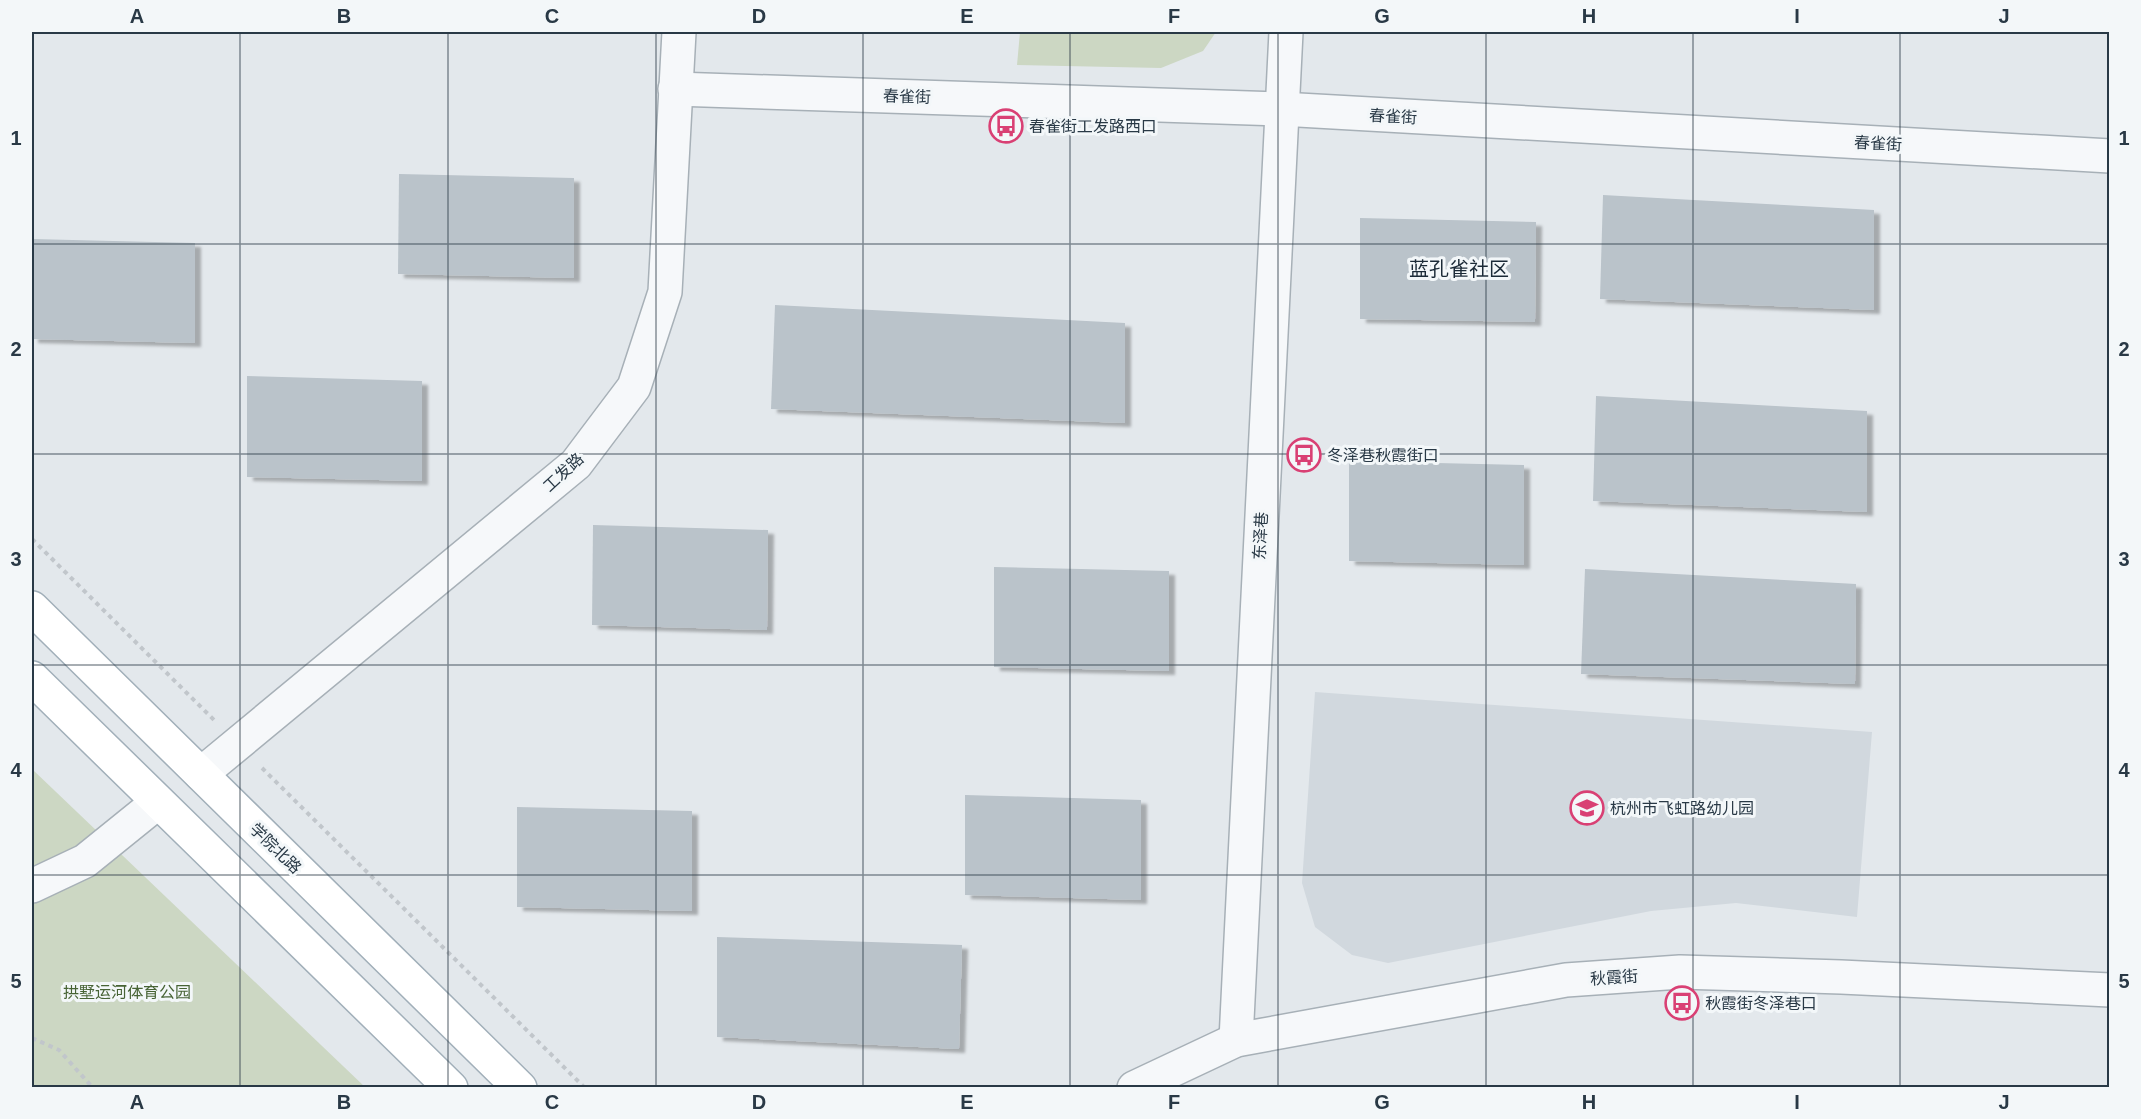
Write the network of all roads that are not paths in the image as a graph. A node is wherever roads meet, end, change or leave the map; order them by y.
1 (679, 32) edge
2 (1286, 32) edge
3 (675, 88) junction
4 (1281, 110) junction
5 (2109, 156) edge
6 (32, 608) edge
7 (32, 678) edge
8 (201, 774) junction
9 (158, 802) junction
10 (32, 886) edge
11 (2109, 990) edge
12 (1236, 1040) junction
13 (451, 1088) edge
14 (520, 1088) edge
15 (1134, 1088) edge

1 - 3 street, 工发路
2 - 4 street, 东泽巷
3 - 4 street, 春雀街
3 - 8 street, 工发路
4 - 5 street, 春雀街
4 - 12 street, 东泽巷
6 - 8 main road, 学院北路
7 - 9 main road
8 - 14 main road, 学院北路
9 - 10 street
9 - 13 main road
11 - 12 street, 秋霞街
12 - 15 street, 秋霞街

